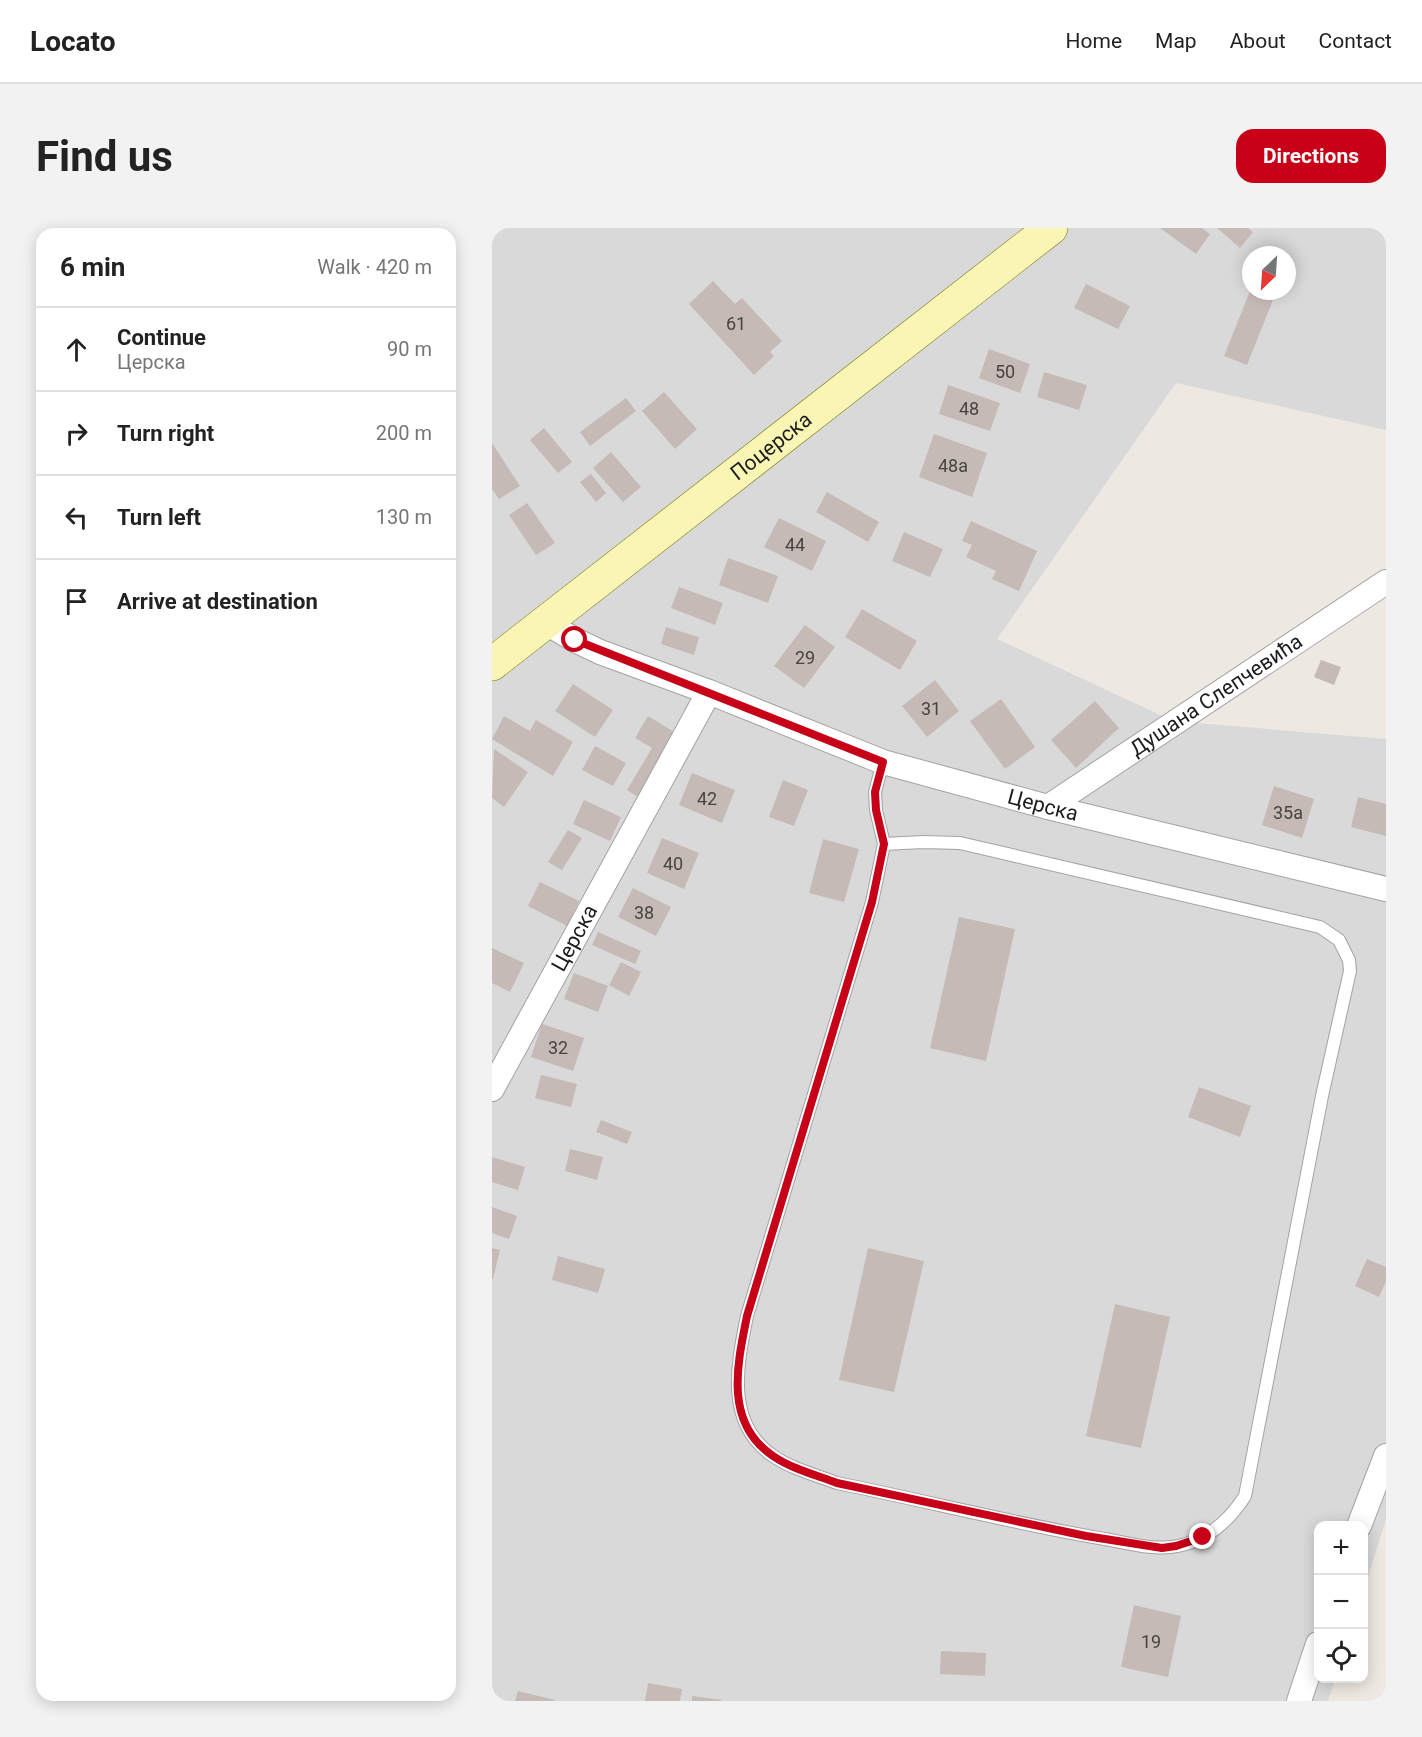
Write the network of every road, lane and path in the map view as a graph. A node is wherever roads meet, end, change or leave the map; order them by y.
1 (1051, 228) edge
2 (1386, 582) edge
3 (545, 622) junction
4 (492, 664) edge
5 (709, 692) junction
6 (883, 762) junction
7 (1048, 807) junction
8 (884, 844) junction
9 (1386, 889) edge
10 (492, 1089) edge
11 (1386, 1456) edge
12 (1361, 1521) edge
13 (1314, 1656) edge
14 (1299, 1701) edge

1 - 3 main road, Поцерска
2 - 7 street, Душана Слепчевића
3 - 4 main road, Поцерска
3 - 5 street, Церска
5 - 6 street, Церска
5 - 10 street, Церска
6 - 7 street, Церска
6 - 8 lane
7 - 9 street, Церска
8 - 8 lane
11 - 12 street
13 - 14 street

